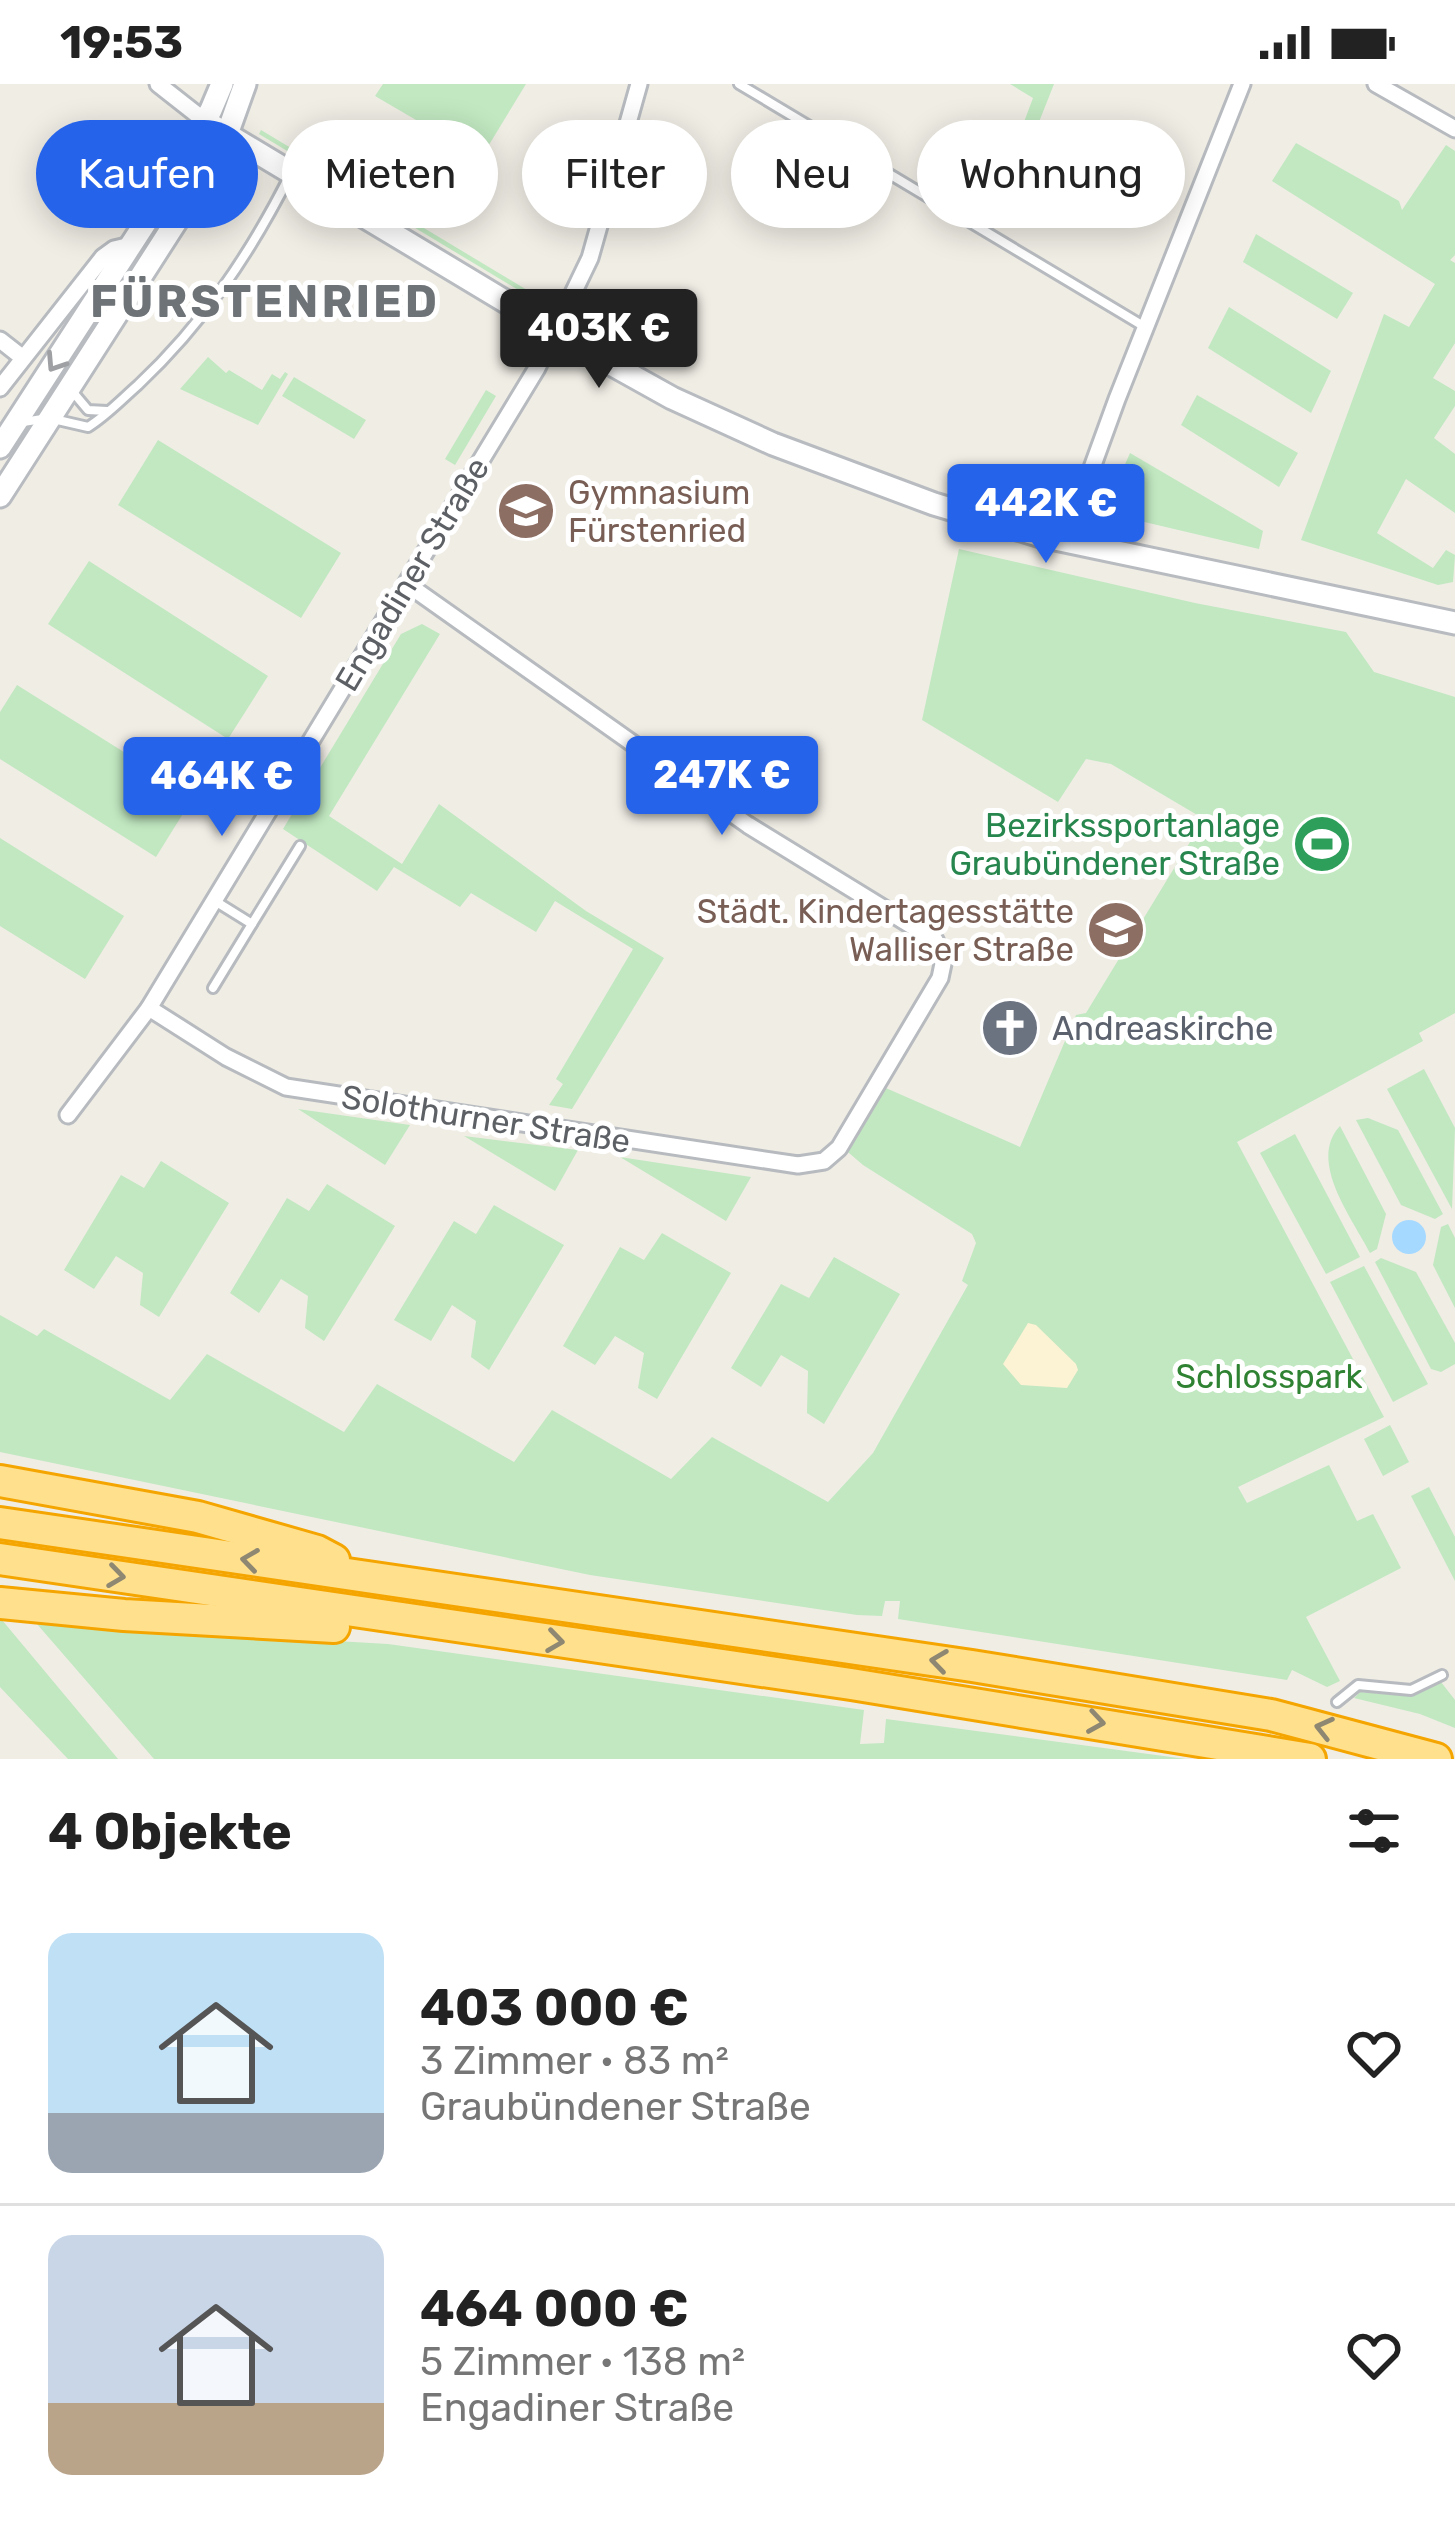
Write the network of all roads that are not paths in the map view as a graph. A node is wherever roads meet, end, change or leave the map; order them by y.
1 (158, 84) edge
2 (221, 84) edge
3 (245, 84) edge
4 (639, 84) edge
5 (740, 84) edge
6 (1242, 84) edge
7 (1385, 86) edge
8 (204, 120) edge
9 (205, 120) edge
10 (232, 120) edge
11 (1455, 129) edge
12 (282, 191) edge
13 (141, 228) edge
14 (172, 228) edge
15 (381, 228) edge
16 (131, 245) junction
17 (1145, 327) junction
18 (555, 332) junction
19 (0, 340) edge
20 (23, 358) junction
21 (69, 387) junction
22 (0, 388) edge
23 (109, 411) junction
24 (49, 418) junction
25 (6, 437) edge
26 (0, 496) edge
27 (1065, 542) junction
28 (406, 584) junction
29 (1455, 623) edge
30 (300, 846) dead end
31 (214, 900) junction
32 (252, 924) junction
33 (213, 988) dead end
34 (149, 1008) junction
35 (68, 1115) dead end
36 (0, 1480) edge
37 (0, 1523) edge
38 (0, 1559) edge
39 (366, 1576) junction
40 (0, 1603) edge
41 (440, 1624) junction
42 (1442, 1676) dead end
43 (1337, 1702) dead end
44 (1310, 1759) edge
45 (1436, 1759) edge

1 - 8 street
2 - 9 street
3 - 10 street
4 - 18 street, Engadiner Straße
5 - 17 lane
6 - 17 street
7 - 11 street
12 - 23 lane
13 - 16 street
14 - 21 street
15 - 18 street
16 - 20 street
16 -> 25 street
17 - 27 street
18 - 27 street
18 - 28 street, Engadiner Straße
19 - 20 street
20 - 22 street
21 - 23 lane
21 - 24 street
23 - 24 lane
24 - 25 lane
24 - 26 street
27 - 29 street
28 - 31 street, Engadiner Straße
28 - 34 street, Solothurner Straße
30 - 32 lane
31 - 32 lane
31 - 34 street, Engadiner Straße
32 - 33 lane
34 - 35 street, Engadiner Straße
36 - 39 highway
39 -> 37 highway
38 -> 41 highway
45 -> 39 highway
40 - 41 highway
41 -> 44 highway
42 - 43 lane

